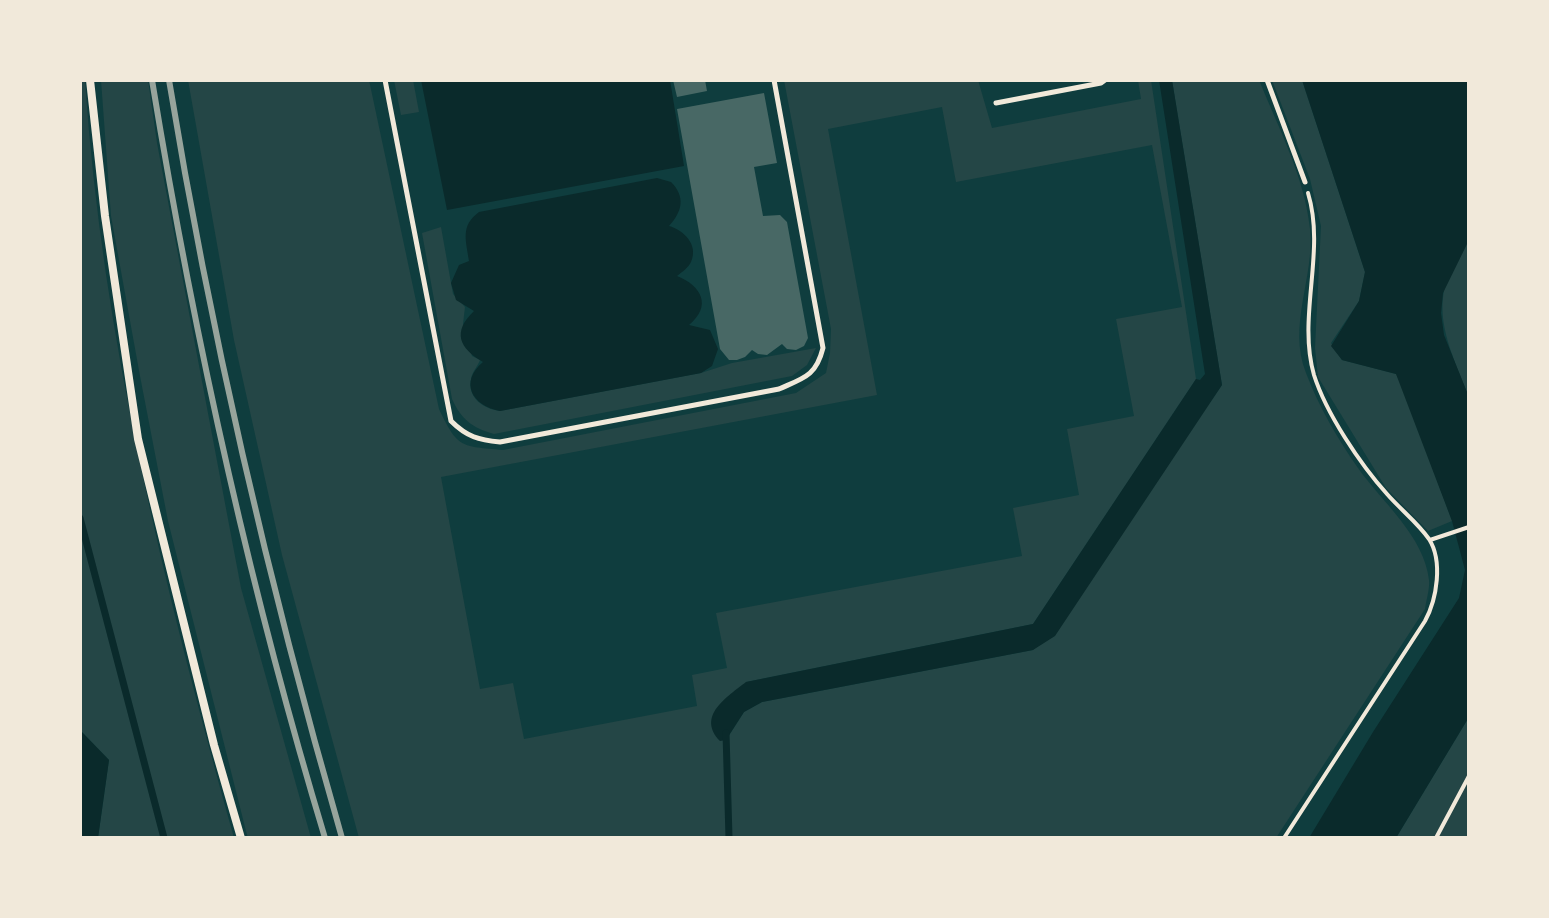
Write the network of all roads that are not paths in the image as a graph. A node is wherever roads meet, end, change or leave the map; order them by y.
1 (90, 80) edge
2 (385, 80) edge
3 (774, 80) edge
4 (1105, 80) edge
5 (1267, 80) edge
6 (996, 103) dead end
7 (1305, 182) road end
8 (241, 838) edge

1 - 8 street
2 - 3 lane
4 - 6 lane
5 - 7 lane

